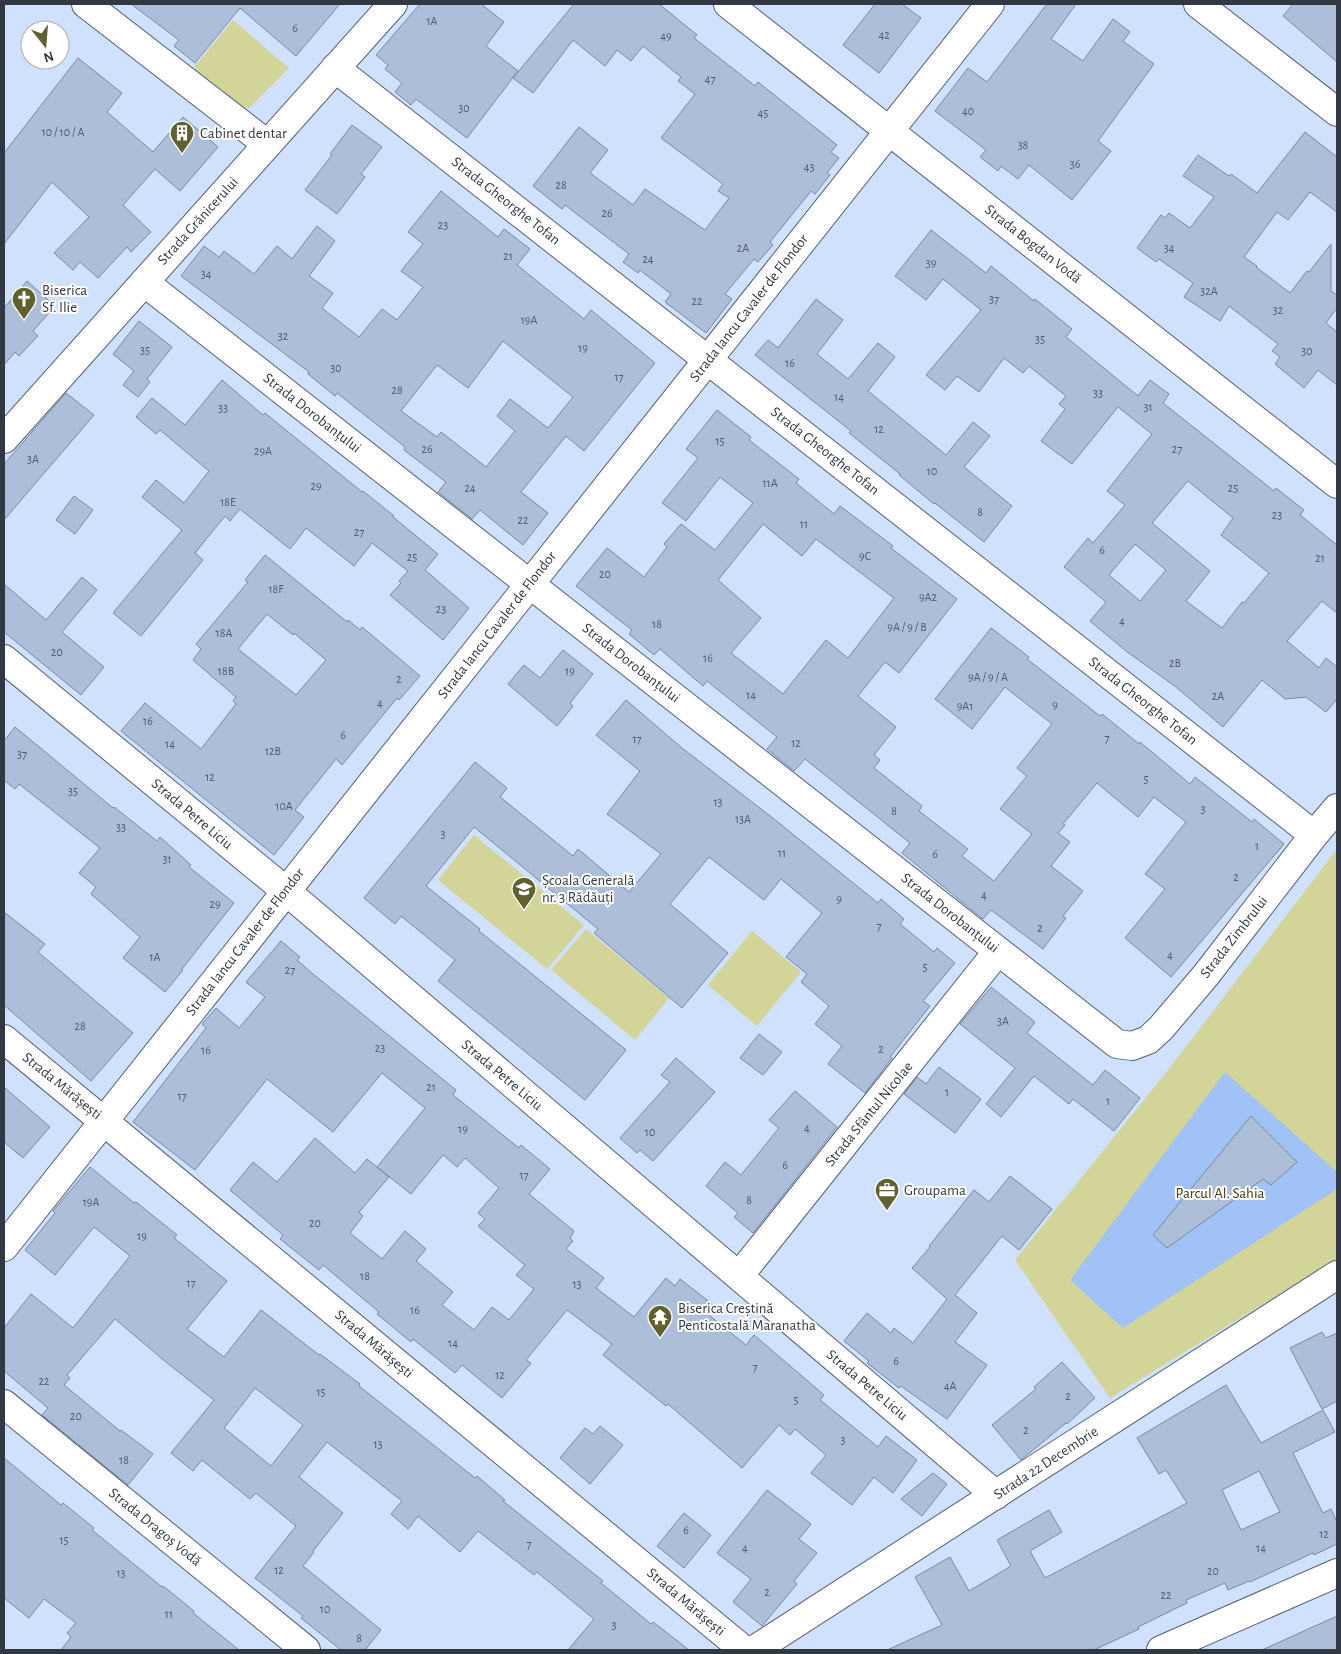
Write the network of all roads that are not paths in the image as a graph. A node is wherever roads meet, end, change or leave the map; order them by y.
1 (86, 4) edge
2 (393, 4) edge
3 (728, 4) edge
4 (990, 4) edge
5 (1198, 4) edge
6 (336, 68) junction
7 (1337, 112) edge
8 (890, 131) junction
9 (267, 144) junction
10 (144, 282) junction
11 (708, 360) junction
12 (4, 439) edge
13 (1337, 484) edge
14 (530, 584) junction
15 (4, 659) edge
16 (1337, 808) edge
17 (1314, 835) junction
18 (286, 891) junction
19 (998, 951) junction
20 (4, 1039) edge
21 (1117, 1044) joint
22 (104, 1121) junction
23 (4, 1246) edge
24 (1337, 1275) edge
25 (739, 1276) junction
26 (4, 1404) edge
27 (996, 1495) junction
28 (1337, 1573) edge
29 (306, 1650) edge
30 (744, 1650) edge
31 (754, 1650) edge
32 (1162, 1650) edge

1 - 9 street
2 - 6 street, Strada Grănicerului
3 - 8 street, Strada Bogdan Vodă
4 - 8 street, Strada Iancu Cavaler de Flondor
5 - 7 street
6 - 9 street, Strada Grănicerului
6 - 11 street, Strada Gheorghe Tofan
8 - 11 street, Strada Iancu Cavaler de Flondor
8 - 13 street, Strada Bogdan Vodă
9 - 10 street, Strada Grănicerului
10 - 12 street, Strada Grănicerului
10 - 14 street, Strada Dorobanțului
11 - 14 street, Strada Iancu Cavaler de Flondor
11 - 17 street, Strada Gheorghe Tofan
14 - 18 street, Strada Iancu Cavaler de Flondor
14 - 19 street, Strada Dorobanțului
15 - 18 street, Strada Petre Liciu
16 - 17 street, Strada Zimbrului
17 - 21 street, Strada Zimbrului
18 - 22 street, Strada Iancu Cavaler de Flondor
18 - 25 street, Strada Petre Liciu
19 - 21 street, Strada Dorobanțului
19 - 25 street, Strada Sfântul Nicolae
20 - 22 street, Strada Mărășești
22 - 23 street, Strada Iancu Cavaler de Flondor
22 - 30 street, Strada Mărășești
24 - 27 street, Strada 22 Decembrie
25 - 27 street, Strada Petre Liciu
26 - 29 street, Strada Dragoș Vodă
27 - 31 street, Strada 22 Decembrie
28 - 32 street

